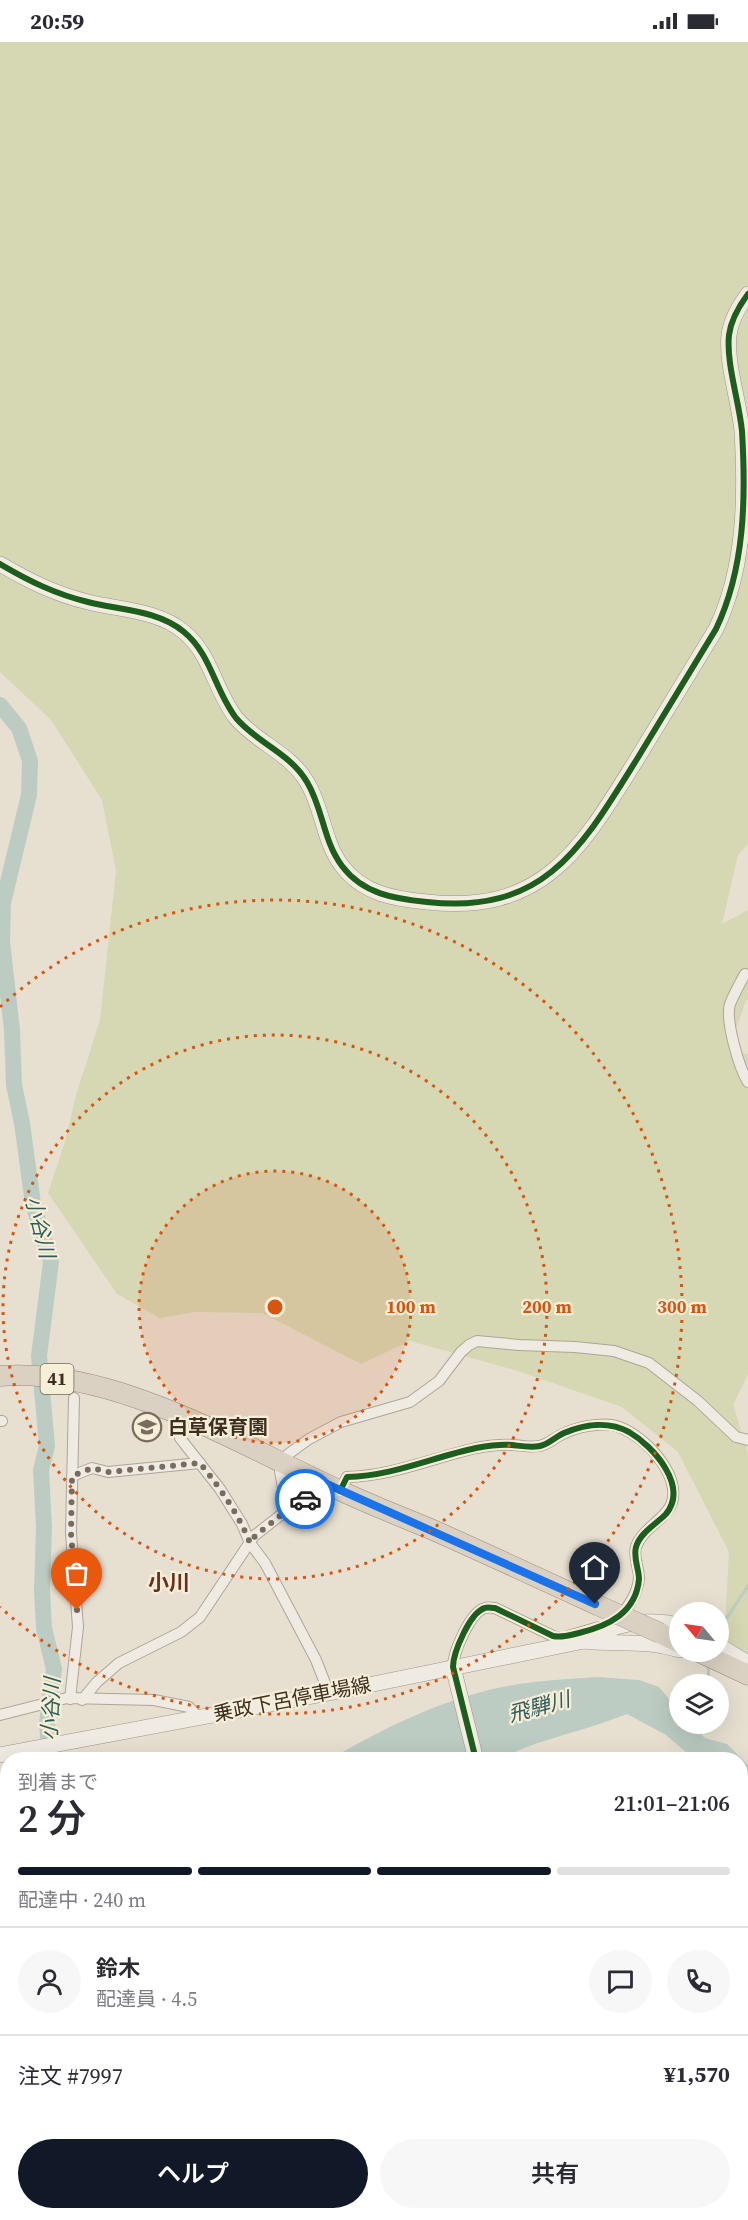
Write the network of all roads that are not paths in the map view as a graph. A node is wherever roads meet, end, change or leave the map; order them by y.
1 (748, 294) edge
2 (0, 564) edge
3 (745, 974) dead end
4 (748, 1082) edge
5 (5, 1375) edge
6 (74, 1398) dead end
7 (179, 1415) junction
8 (748, 1440) edge
9 (286, 1455) dead end
10 (200, 1463) junction
11 (280, 1471) dead end
12 (72, 1476) junction
13 (320, 1481) junction
14 (340, 1491) junction
15 (287, 1510) junction
16 (250, 1543) junction
17 (669, 1622) edge
18 (669, 1638) edge
19 (584, 1641) junction
20 (669, 1646) edge
21 (729, 1657) edge
22 (727, 1662) edge
23 (748, 1663) edge
24 (455, 1675) junction
25 (748, 1675) edge
26 (329, 1693) junction
27 (69, 1698) junction
28 (82, 1700) junction
29 (0, 1715) edge
30 (198, 1717) junction
31 (14, 1752) edge
32 (474, 1752) edge

1 - 2 street
3 - 4 street
5 - 7 highway, 41
6 - 12 street
7 - 10 street
7 - 13 highway, 41
8 - 9 street
10 - 12 street
10 - 16 street
11 - 15 street
12 - 27 street
13 - 14 highway, 41
13 - 15 street
14 - 18 highway, 41, bridge
14 - 24 street
15 - 16 street
16 - 26 street
16 - 28 street
17 - 19 street
19 - 20 street
19 - 24 street, 乗政下呂停車場線
21 - 23 street
22 - 25 highway
24 - 26 street, 乗政下呂停車場線
24 - 32 street
26 - 30 street, 乗政下呂停車場線
27 - 28 street
27 - 29 street
28 - 30 street
30 - 31 street, 乗政下呂停車場線

